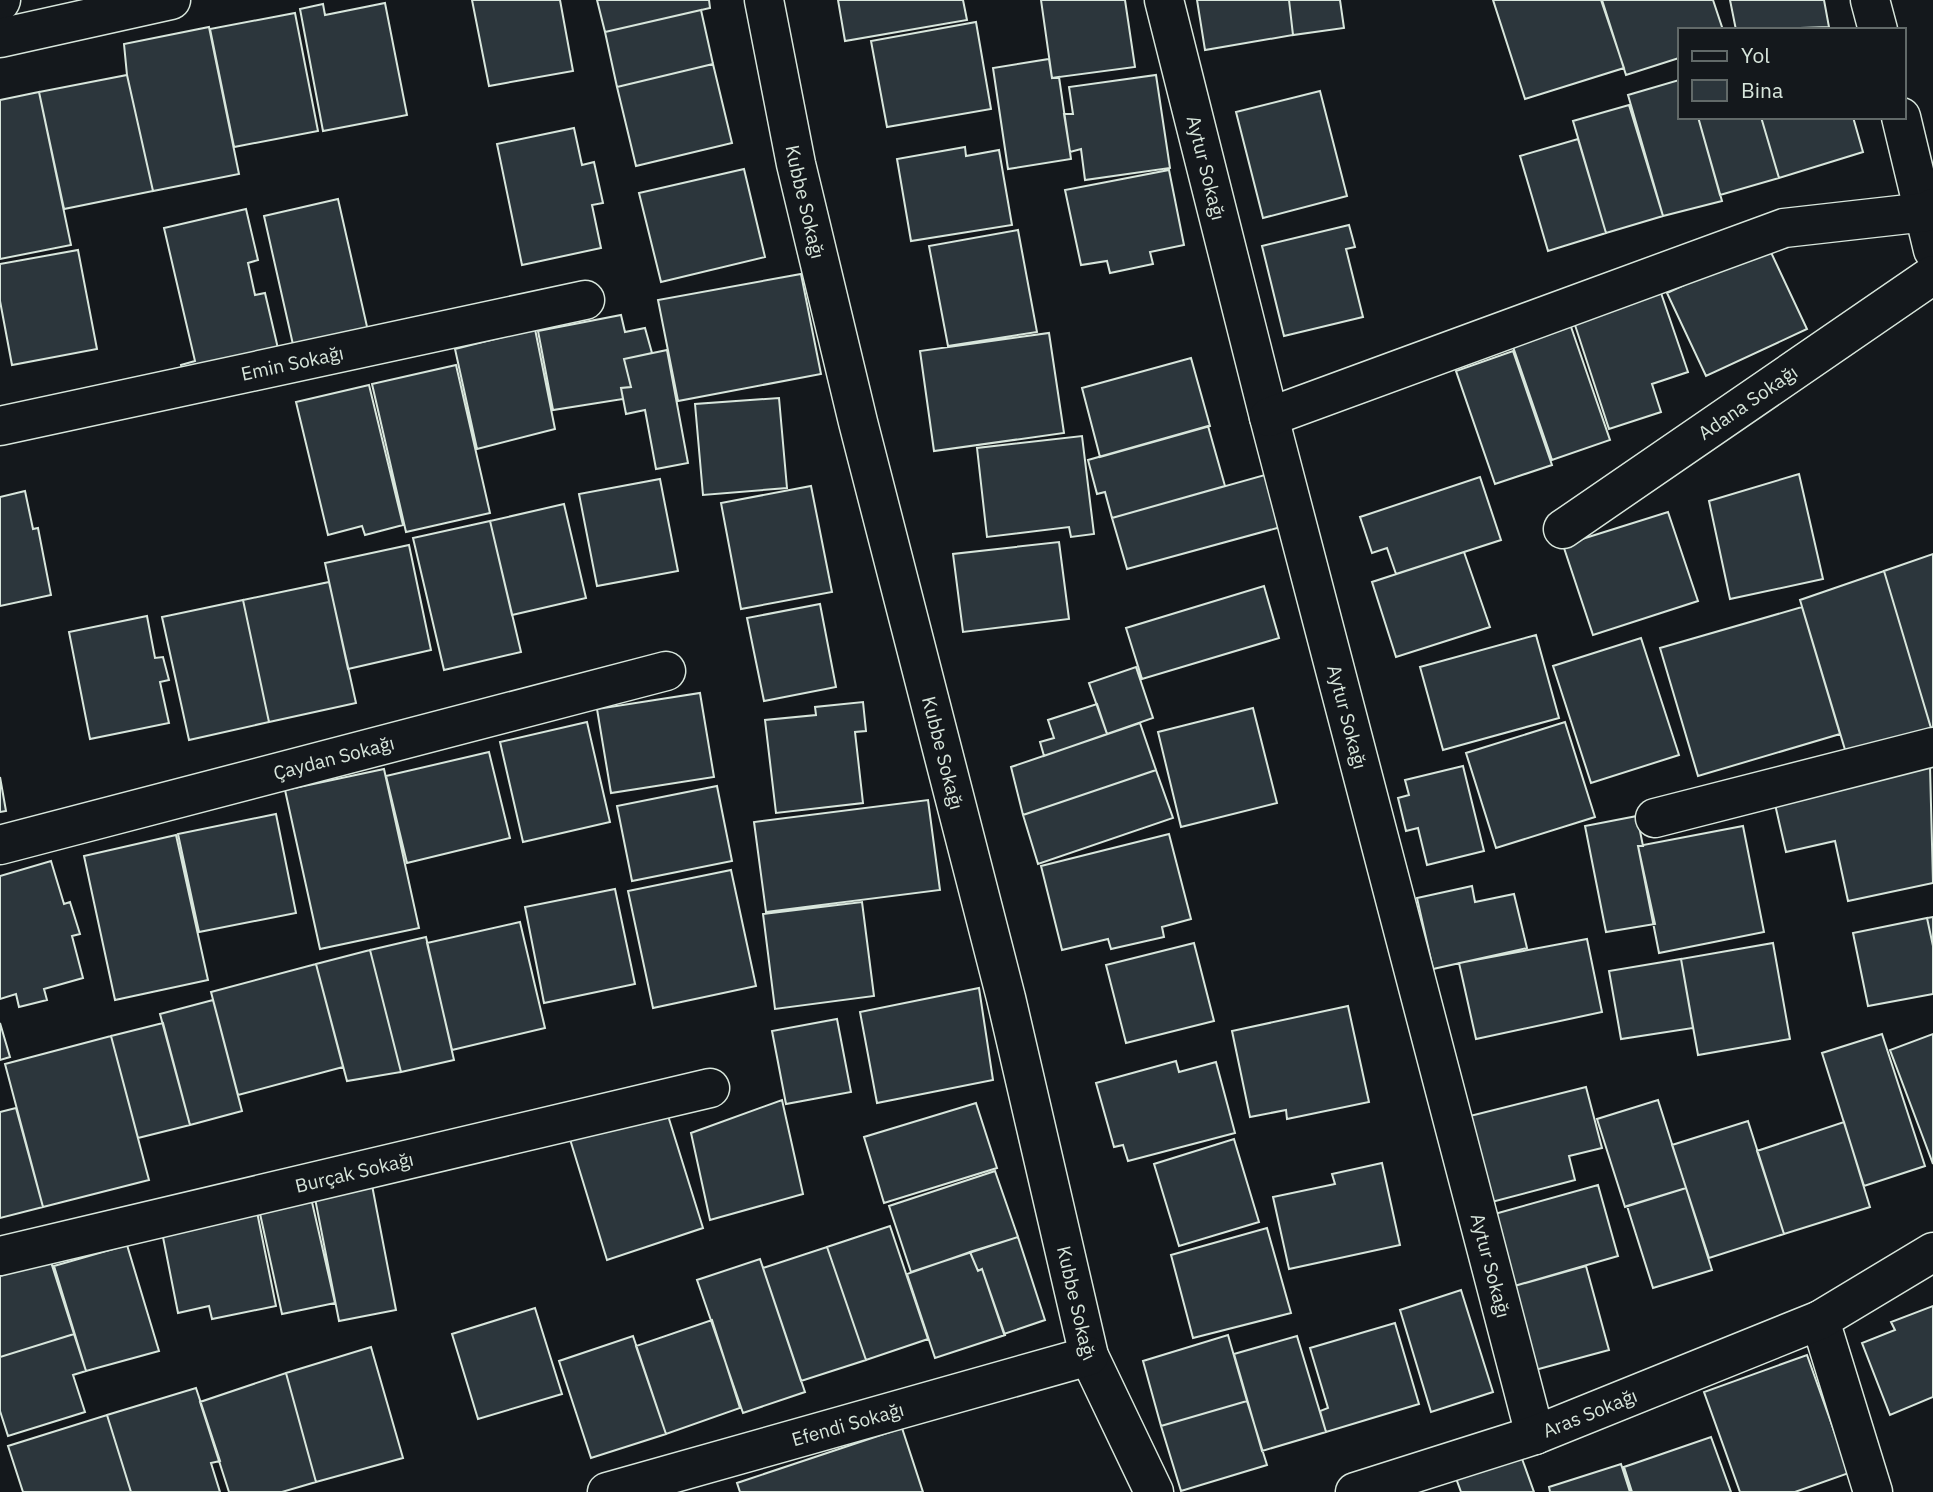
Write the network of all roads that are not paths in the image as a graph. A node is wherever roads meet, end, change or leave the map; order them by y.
1 (171, 0) edge
2 (764, 0) edge
3 (1164, 0) edge
4 (1870, 0) edge
5 (1877, 28) edge
6 (0, 38) edge
7 (1902, 119) edge
8 (1929, 210) edge
9 (1933, 250) edge
10 (1933, 275) edge
11 (585, 300) dead end
12 (1269, 417) junction
13 (0, 426) edge
14 (1563, 529) dead end
15 (666, 671) dead end
16 (1933, 747) edge
17 (1655, 818) dead end
18 (0, 845) edge
19 (710, 1088) dead end
20 (1933, 1252) edge
21 (0, 1256) edge
22 (1820, 1320) junction
23 (1088, 1356) junction
24 (1535, 1435) junction
25 (607, 1492) edge
26 (1154, 1492) edge
27 (1355, 1492) edge
28 (1873, 1492) edge

1 - 6 street
2 - 23 street, Kubbe Sokağı
3 - 12 street, Aytur Sokağı
4 - 5 street
7 - 8 street
8 - 9 street
8 - 12 street
10 - 14 street, Adana Sokağı
11 - 13 street, Emin Sokağı
12 - 24 street, Aytur Sokağı
15 - 18 street, Çaydan Sokağı
16 - 17 street
19 - 21 street, Burçak Sokağı
20 - 22 street, Aras Sokağı
22 - 24 street, Aras Sokağı
22 - 28 street
23 - 25 street, Efendi Sokağı
23 - 26 street, Kubbe Sokağı
24 - 27 street, Aras Sokağı

